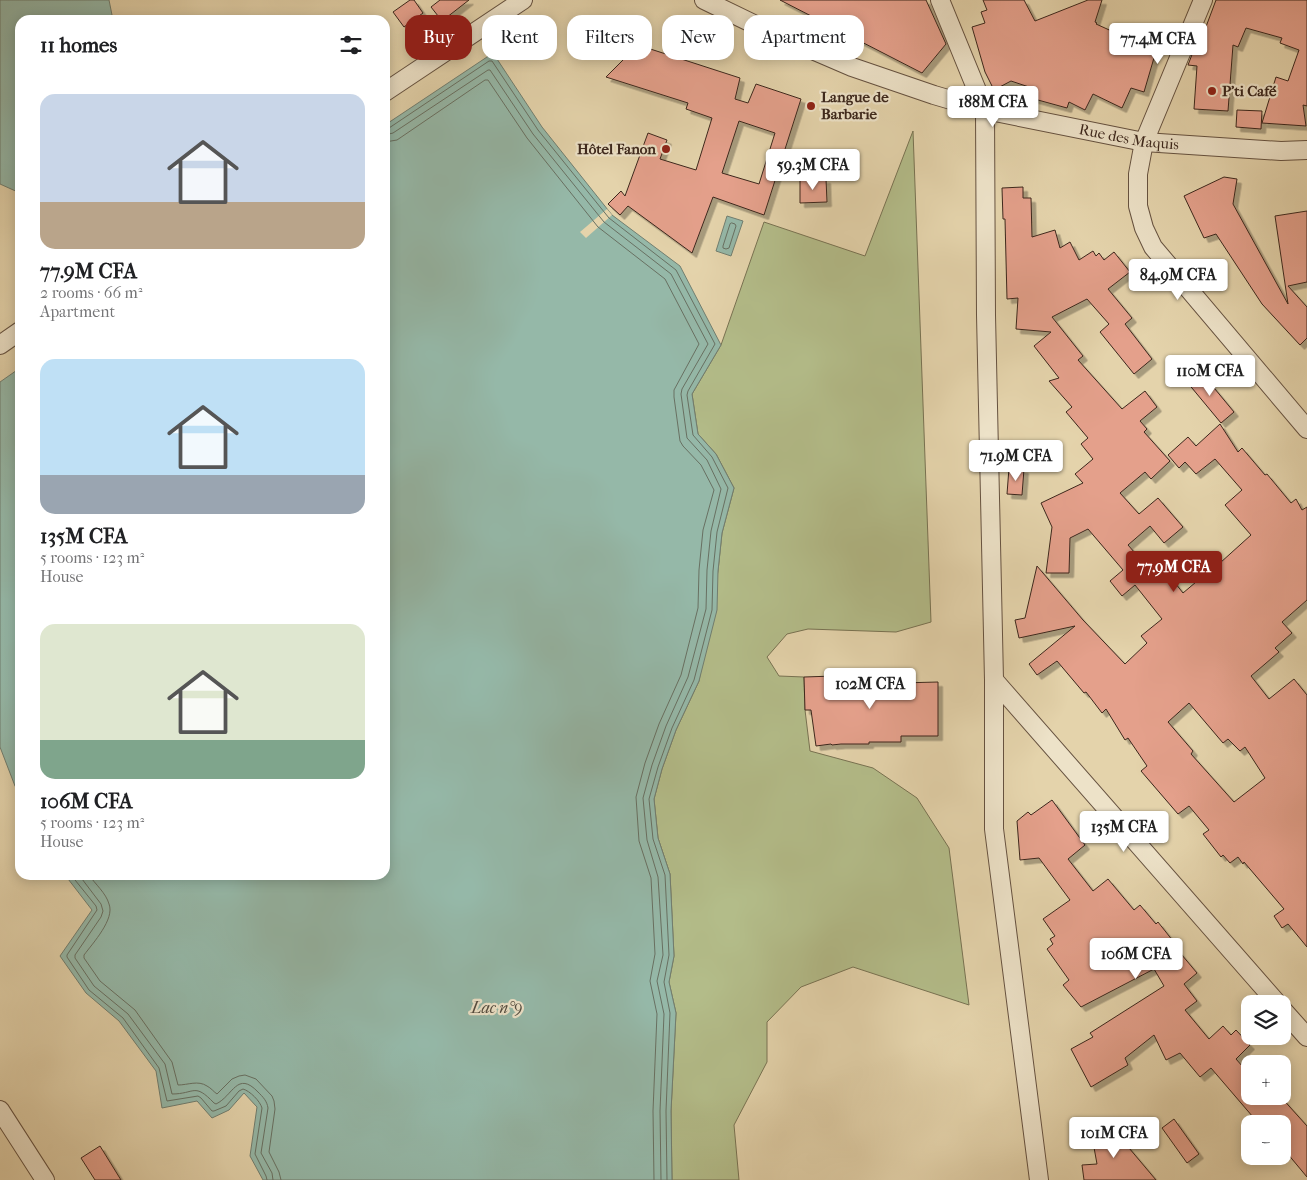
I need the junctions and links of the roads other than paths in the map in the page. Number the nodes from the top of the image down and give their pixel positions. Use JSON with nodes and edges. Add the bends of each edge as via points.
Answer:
{"nodes":[{"id":1,"x":523,"y":0,"type":"edge"},
{"id":2,"x":704,"y":0,"type":"edge"},
{"id":3,"x":940,"y":0,"type":"edge"},
{"id":4,"x":1202,"y":0,"type":"edge"},
{"id":5,"x":390,"y":89,"type":"edge"},
{"id":6,"x":985,"y":110,"type":"junction"},
{"id":7,"x":1144,"y":142,"type":"junction"},
{"id":8,"x":1307,"y":150,"type":"edge"},
{"id":9,"x":15,"y":335,"type":"edge"},
{"id":10,"x":0,"y":345,"type":"edge"},
{"id":11,"x":1307,"y":429,"type":"edge"},
{"id":12,"x":994,"y":680,"type":"junction"},
{"id":13,"x":1270,"y":995,"type":"edge"},
{"id":14,"x":1291,"y":1018,"type":"edge"},
{"id":15,"x":1307,"y":1037,"type":"edge"},
{"id":16,"x":0,"y":1110,"type":"edge"},
{"id":17,"x":44,"y":1180,"type":"edge"},
{"id":18,"x":1039,"y":1180,"type":"edge"}],
"edges":[{"from":1,"to":5,"type":"street"},
{"from":2,"to":6,"type":"street","name":"Rue des Maquis","via":[[852,67]]},
{"from":3,"to":6,"type":"street"},
{"from":4,"to":7,"type":"street"},
{"from":6,"to":7,"type":"street","name":"Rue des Maquis"},
{"from":6,"to":12,"type":"street"},
{"from":7,"to":8,"type":"street","name":"Rue des Maquis"},
{"from":7,"to":11,"type":"street","via":[[1138,174],[1138,206],[1153,247]]},
{"from":9,"to":10,"type":"street"},
{"from":12,"to":13,"type":"street"},
{"from":12,"to":18,"type":"street","via":[[994,829]]},
{"from":14,"to":15,"type":"street"},
{"from":16,"to":17,"type":"street"}]}
